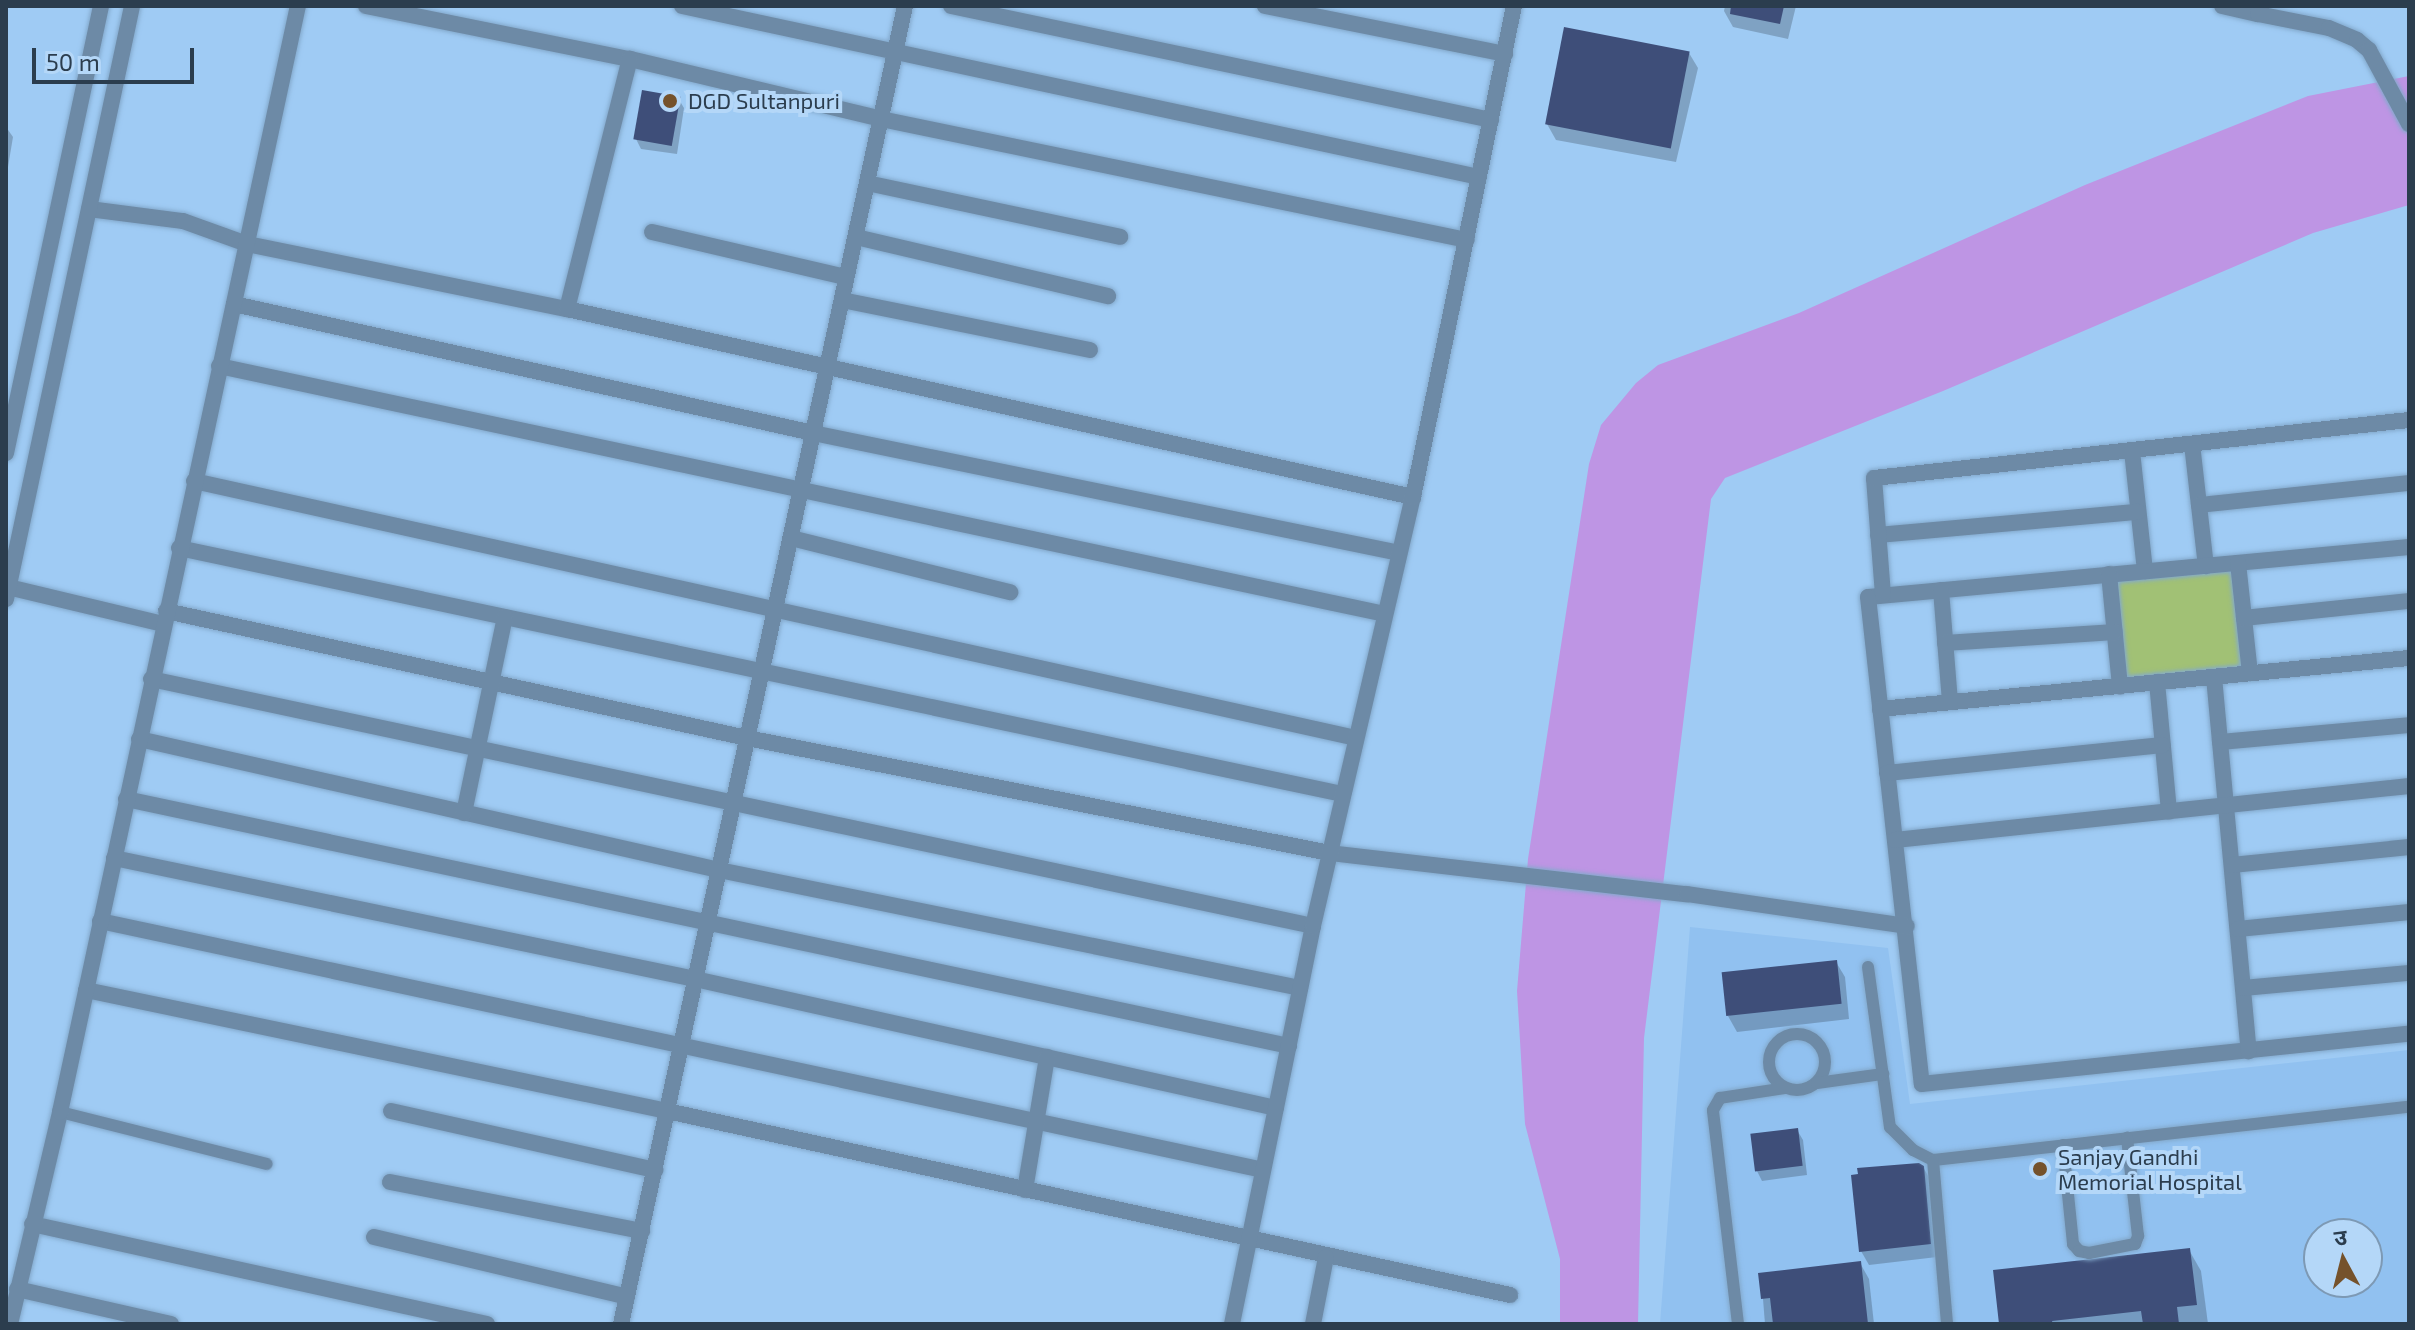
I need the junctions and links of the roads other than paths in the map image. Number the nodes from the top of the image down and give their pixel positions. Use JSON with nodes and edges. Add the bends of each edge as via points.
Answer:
{"nodes":[{"id":1,"x":101,"y":6,"type":"edge"},
{"id":2,"x":132,"y":6,"type":"edge"},
{"id":3,"x":298,"y":6,"type":"edge"},
{"id":4,"x":366,"y":6,"type":"edge"},
{"id":5,"x":682,"y":6,"type":"edge"},
{"id":6,"x":905,"y":6,"type":"edge"},
{"id":7,"x":951,"y":6,"type":"edge"},
{"id":8,"x":1265,"y":6,"type":"edge"},
{"id":9,"x":1514,"y":6,"type":"edge"},
{"id":10,"x":2222,"y":6,"type":"edge"},
{"id":11,"x":2259,"y":10,"type":"edge"},
{"id":12,"x":895,"y":54,"type":"junction"},
{"id":13,"x":1505,"y":54,"type":"junction"},
{"id":14,"x":630,"y":59,"type":"junction"},
{"id":15,"x":881,"y":119,"type":"junction"},
{"id":16,"x":1491,"y":120,"type":"junction"},
{"id":17,"x":2409,"y":124,"type":"edge"},
{"id":18,"x":1479,"y":177,"type":"junction"},
{"id":19,"x":867,"y":183,"type":"junction"},
{"id":20,"x":89,"y":209,"type":"junction"},
{"id":21,"x":652,"y":232,"type":"dead end"},
{"id":22,"x":856,"y":237,"type":"junction"},
{"id":23,"x":1120,"y":237,"type":"dead end"},
{"id":24,"x":1467,"y":240,"type":"junction"},
{"id":25,"x":247,"y":244,"type":"junction"},
{"id":26,"x":846,"y":277,"type":"junction"},
{"id":27,"x":1108,"y":296,"type":"dead end"},
{"id":28,"x":842,"y":300,"type":"junction"},
{"id":29,"x":234,"y":304,"type":"junction"},
{"id":30,"x":567,"y":309,"type":"junction"},
{"id":31,"x":1090,"y":350,"type":"dead end"},
{"id":32,"x":219,"y":366,"type":"junction"},
{"id":33,"x":827,"y":367,"type":"junction"},
{"id":34,"x":2409,"y":420,"type":"edge"},
{"id":35,"x":813,"y":433,"type":"junction"},
{"id":36,"x":2192,"y":444,"type":"junction"},
{"id":37,"x":2132,"y":451,"type":"junction"},
{"id":38,"x":6,"y":453,"type":"edge"},
{"id":39,"x":194,"y":481,"type":"junction"},
{"id":40,"x":2409,"y":483,"type":"edge"},
{"id":41,"x":800,"y":492,"type":"junction"},
{"id":42,"x":1413,"y":497,"type":"junction"},
{"id":43,"x":2199,"y":505,"type":"junction"},
{"id":44,"x":2138,"y":512,"type":"junction"},
{"id":45,"x":1878,"y":535,"type":"junction"},
{"id":46,"x":791,"y":538,"type":"junction"},
{"id":47,"x":2409,"y":547,"type":"edge"},
{"id":48,"x":179,"y":548,"type":"junction"},
{"id":49,"x":1399,"y":553,"type":"junction"},
{"id":50,"x":2238,"y":563,"type":"junction"},
{"id":51,"x":2206,"y":566,"type":"junction"},
{"id":52,"x":2145,"y":571,"type":"junction"},
{"id":53,"x":2109,"y":574,"type":"junction"},
{"id":54,"x":1941,"y":590,"type":"junction"},
{"id":55,"x":1010,"y":592,"type":"dead end"},
{"id":56,"x":7,"y":593,"type":"edge"},
{"id":57,"x":1883,"y":595,"type":"junction"},
{"id":58,"x":2409,"y":601,"type":"edge"},
{"id":59,"x":774,"y":612,"type":"junction"},
{"id":60,"x":1385,"y":614,"type":"junction"},
{"id":61,"x":164,"y":617,"type":"junction"},
{"id":62,"x":505,"y":617,"type":"junction"},
{"id":63,"x":2244,"y":618,"type":"junction"},
{"id":64,"x":2115,"y":632,"type":"junction"},
{"id":65,"x":1945,"y":643,"type":"junction"},
{"id":66,"x":2409,"y":658,"type":"edge"},
{"id":67,"x":762,"y":672,"type":"junction"},
{"id":68,"x":2250,"y":673,"type":"junction"},
{"id":69,"x":2214,"y":677,"type":"junction"},
{"id":70,"x":151,"y":679,"type":"junction"},
{"id":71,"x":2157,"y":682,"type":"junction"},
{"id":72,"x":492,"y":683,"type":"junction"},
{"id":73,"x":2120,"y":686,"type":"junction"},
{"id":74,"x":1950,"y":702,"type":"junction"},
{"id":75,"x":1880,"y":709,"type":"junction"},
{"id":76,"x":2409,"y":725,"type":"edge"},
{"id":77,"x":747,"y":738,"type":"junction"},
{"id":78,"x":1356,"y":738,"type":"junction"},
{"id":79,"x":139,"y":739,"type":"junction"},
{"id":80,"x":2220,"y":742,"type":"junction"},
{"id":81,"x":2163,"y":745,"type":"junction"},
{"id":82,"x":477,"y":749,"type":"junction"},
{"id":83,"x":1887,"y":773,"type":"junction"},
{"id":84,"x":2409,"y":786,"type":"edge"},
{"id":85,"x":1342,"y":794,"type":"junction"},
{"id":86,"x":126,"y":799,"type":"junction"},
{"id":87,"x":733,"y":804,"type":"junction"},
{"id":88,"x":2226,"y":805,"type":"junction"},
{"id":89,"x":2169,"y":811,"type":"junction"},
{"id":90,"x":464,"y":813,"type":"junction"},
{"id":91,"x":1895,"y":840,"type":"junction"},
{"id":92,"x":2409,"y":847,"type":"edge"},
{"id":93,"x":1330,"y":853,"type":"junction"},
{"id":94,"x":114,"y":858,"type":"junction"},
{"id":95,"x":2232,"y":865,"type":"junction"},
{"id":96,"x":719,"y":870,"type":"junction"},
{"id":97,"x":2409,"y":912,"type":"edge"},
{"id":98,"x":100,"y":921,"type":"junction"},
{"id":99,"x":707,"y":923,"type":"junction"},
{"id":100,"x":1313,"y":926,"type":"junction"},
{"id":101,"x":1907,"y":926,"type":"junction"},
{"id":102,"x":2238,"y":929,"type":"junction"},
{"id":103,"x":1868,"y":967,"type":"dead end"},
{"id":104,"x":2409,"y":973,"type":"edge"},
{"id":105,"x":695,"y":979,"type":"junction"},
{"id":106,"x":1300,"y":988,"type":"junction"},
{"id":107,"x":2243,"y":988,"type":"junction"},
{"id":108,"x":86,"y":990,"type":"junction"},
{"id":109,"x":2409,"y":1034,"type":"edge"},
{"id":110,"x":682,"y":1043,"type":"junction"},
{"id":111,"x":1289,"y":1046,"type":"junction"},
{"id":112,"x":2249,"y":1051,"type":"junction"},
{"id":113,"x":1047,"y":1057,"type":"junction"},
{"id":114,"x":1883,"y":1074,"type":"junction"},
{"id":115,"x":1817,"y":1083,"type":"junction"},
{"id":116,"x":1785,"y":1088,"type":"junction"},
{"id":117,"x":2409,"y":1107,"type":"edge"},
{"id":118,"x":1276,"y":1108,"type":"junction"},
{"id":119,"x":391,"y":1111,"type":"dead end"},
{"id":120,"x":667,"y":1111,"type":"junction"},
{"id":121,"x":60,"y":1112,"type":"junction"},
{"id":122,"x":1036,"y":1120,"type":"junction"},
{"id":123,"x":2127,"y":1138,"type":"junction"},
{"id":124,"x":2063,"y":1145,"type":"junction"},
{"id":125,"x":1933,"y":1160,"type":"junction"},
{"id":126,"x":267,"y":1164,"type":"dead end"},
{"id":127,"x":655,"y":1170,"type":"junction"},
{"id":128,"x":1263,"y":1170,"type":"junction"},
{"id":129,"x":390,"y":1182,"type":"dead end"},
{"id":130,"x":1025,"y":1190,"type":"junction"},
{"id":131,"x":32,"y":1224,"type":"junction"},
{"id":132,"x":642,"y":1231,"type":"junction"},
{"id":133,"x":374,"y":1237,"type":"dead end"},
{"id":134,"x":1249,"y":1241,"type":"junction"},
{"id":135,"x":1326,"y":1257,"type":"junction"},
{"id":136,"x":17,"y":1289,"type":"junction"},
{"id":137,"x":1510,"y":1295,"type":"dead end"},
{"id":138,"x":627,"y":1297,"type":"junction"},
{"id":139,"x":10,"y":1324,"type":"edge"},
{"id":140,"x":171,"y":1324,"type":"edge"},
{"id":141,"x":487,"y":1324,"type":"edge"},
{"id":142,"x":621,"y":1324,"type":"edge"},
{"id":143,"x":1232,"y":1324,"type":"edge"},
{"id":144,"x":1313,"y":1324,"type":"edge"},
{"id":145,"x":1738,"y":1324,"type":"edge"},
{"id":146,"x":1947,"y":1324,"type":"edge"}],
"edges":[{"from":1,"to":38,"type":"street"},
{"from":2,"to":20,"type":"street"},
{"from":3,"to":25,"type":"street"},
{"from":4,"to":14,"type":"street"},
{"from":5,"to":12,"type":"street"},
{"from":6,"to":12,"type":"street"},
{"from":7,"to":16,"type":"street"},
{"from":8,"to":13,"type":"street"},
{"from":9,"to":13,"type":"street"},
{"from":10,"to":11,"type":"street"},
{"from":11,"to":17,"type":"street","via":[[2329,28],[2369,50]]},
{"from":12,"to":15,"type":"street"},
{"from":12,"to":18,"type":"street"},
{"from":13,"to":16,"type":"street"},
{"from":14,"to":15,"type":"street"},
{"from":14,"to":30,"type":"street"},
{"from":15,"to":19,"type":"street"},
{"from":15,"to":24,"type":"street"},
{"from":16,"to":18,"type":"street"},
{"from":18,"to":24,"type":"street"},
{"from":19,"to":22,"type":"street"},
{"from":19,"to":23,"type":"street"},
{"from":20,"to":25,"type":"street","via":[[183,221]]},
{"from":20,"to":56,"type":"street"},
{"from":21,"to":26,"type":"street"},
{"from":22,"to":26,"type":"street"},
{"from":22,"to":27,"type":"street"},
{"from":24,"to":42,"type":"street"},
{"from":25,"to":29,"type":"street"},
{"from":25,"to":30,"type":"street"},
{"from":26,"to":28,"type":"street"},
{"from":28,"to":31,"type":"street"},
{"from":28,"to":33,"type":"street"},
{"from":29,"to":32,"type":"street"},
{"from":29,"to":35,"type":"street"},
{"from":30,"to":33,"type":"street"},
{"from":32,"to":39,"type":"street"},
{"from":32,"to":41,"type":"street"},
{"from":33,"to":35,"type":"street"},
{"from":33,"to":42,"type":"street"},
{"from":34,"to":36,"type":"street"},
{"from":35,"to":41,"type":"street"},
{"from":35,"to":49,"type":"street"},
{"from":36,"to":37,"type":"street"},
{"from":36,"to":43,"type":"street"},
{"from":37,"to":44,"type":"street"},
{"from":37,"to":45,"type":"street","via":[[1874,478]]},
{"from":39,"to":48,"type":"street"},
{"from":39,"to":59,"type":"street"},
{"from":40,"to":43,"type":"street"},
{"from":41,"to":46,"type":"street"},
{"from":41,"to":60,"type":"street"},
{"from":42,"to":49,"type":"street"},
{"from":43,"to":51,"type":"street"},
{"from":44,"to":45,"type":"street"},
{"from":44,"to":52,"type":"street"},
{"from":45,"to":57,"type":"street"},
{"from":46,"to":55,"type":"street"},
{"from":46,"to":59,"type":"street"},
{"from":47,"to":50,"type":"street"},
{"from":48,"to":61,"type":"street"},
{"from":48,"to":62,"type":"street"},
{"from":49,"to":60,"type":"street"},
{"from":50,"to":51,"type":"street"},
{"from":50,"to":63,"type":"street"},
{"from":51,"to":52,"type":"street"},
{"from":52,"to":53,"type":"street"},
{"from":53,"to":54,"type":"street"},
{"from":53,"to":64,"type":"street"},
{"from":54,"to":57,"type":"street"},
{"from":54,"to":65,"type":"street"},
{"from":56,"to":61,"type":"street"},
{"from":57,"to":75,"type":"street","via":[[1868,597]]},
{"from":58,"to":63,"type":"street"},
{"from":59,"to":67,"type":"street"},
{"from":59,"to":78,"type":"street"},
{"from":60,"to":78,"type":"street"},
{"from":61,"to":70,"type":"street"},
{"from":61,"to":72,"type":"street"},
{"from":62,"to":67,"type":"street"},
{"from":62,"to":72,"type":"street"},
{"from":63,"to":68,"type":"street"},
{"from":64,"to":65,"type":"street"},
{"from":64,"to":73,"type":"street"},
{"from":65,"to":74,"type":"street"},
{"from":66,"to":68,"type":"street"},
{"from":67,"to":77,"type":"street"},
{"from":67,"to":85,"type":"street"},
{"from":68,"to":69,"type":"street"},
{"from":69,"to":71,"type":"street"},
{"from":69,"to":80,"type":"street"},
{"from":70,"to":79,"type":"street"},
{"from":70,"to":82,"type":"street"},
{"from":71,"to":73,"type":"street"},
{"from":71,"to":81,"type":"street"},
{"from":72,"to":77,"type":"street"},
{"from":72,"to":82,"type":"street"},
{"from":73,"to":74,"type":"street"},
{"from":74,"to":75,"type":"street"},
{"from":75,"to":83,"type":"street"},
{"from":76,"to":80,"type":"street"},
{"from":77,"to":87,"type":"street"},
{"from":77,"to":93,"type":"street"},
{"from":78,"to":85,"type":"street"},
{"from":79,"to":86,"type":"street"},
{"from":79,"to":90,"type":"street"},
{"from":80,"to":88,"type":"street"},
{"from":81,"to":83,"type":"street"},
{"from":81,"to":89,"type":"street"},
{"from":82,"to":87,"type":"street"},
{"from":82,"to":90,"type":"street"},
{"from":83,"to":91,"type":"street"},
{"from":84,"to":88,"type":"street"},
{"from":85,"to":93,"type":"street"},
{"from":86,"to":94,"type":"street"},
{"from":86,"to":99,"type":"street"},
{"from":87,"to":96,"type":"street"},
{"from":87,"to":100,"type":"street"},
{"from":88,"to":89,"type":"street"},
{"from":88,"to":95,"type":"street"},
{"from":89,"to":91,"type":"street"},
{"from":90,"to":96,"type":"street"},
{"from":91,"to":101,"type":"street"},
{"from":92,"to":95,"type":"street"},
{"from":93,"to":100,"type":"street"},
{"from":93,"to":101,"type":"street","via":[[1687,894]]},
{"from":94,"to":98,"type":"street"},
{"from":94,"to":105,"type":"street"},
{"from":95,"to":102,"type":"street"},
{"from":96,"to":99,"type":"street"},
{"from":96,"to":106,"type":"street"},
{"from":97,"to":102,"type":"street"},
{"from":98,"to":108,"type":"street"},
{"from":98,"to":110,"type":"street"},
{"from":99,"to":105,"type":"street"},
{"from":99,"to":111,"type":"street"},
{"from":100,"to":106,"type":"street"},
{"from":101,"to":112,"type":"street","via":[[1922,1084]]},
{"from":102,"to":107,"type":"street"},
{"from":103,"to":114,"type":"lane"},
{"from":104,"to":107,"type":"street"},
{"from":105,"to":110,"type":"street"},
{"from":105,"to":113,"type":"street"},
{"from":106,"to":111,"type":"street"},
{"from":107,"to":112,"type":"street"},
{"from":108,"to":120,"type":"street"},
{"from":108,"to":121,"type":"street"},
{"from":109,"to":112,"type":"street"},
{"from":110,"to":120,"type":"street"},
{"from":110,"to":122,"type":"street"},
{"from":111,"to":118,"type":"street"},
{"from":113,"to":118,"type":"street"},
{"from":113,"to":122,"type":"street"},
{"from":114,"to":115,"type":"lane"},
{"from":114,"to":125,"type":"lane","via":[[1890,1127],[1913,1150]]},
{"from":115,"to":116,"type":"lane","via":[[1802,1091]]},
{"from":115,"to":116,"type":"lane","via":[[1826,1067],[1824,1050],[1812,1037],[1796,1034],[1782,1038],[1770,1057],[1773,1078]]},
{"from":116,"to":145,"type":"lane","via":[[1720,1098],[1713,1110]]},
{"from":117,"to":123,"type":"lane"},
{"from":118,"to":128,"type":"street"},
{"from":119,"to":127,"type":"street"},
{"from":120,"to":127,"type":"street"},
{"from":120,"to":130,"type":"street"},
{"from":121,"to":126,"type":"lane"},
{"from":121,"to":131,"type":"street"},
{"from":122,"to":128,"type":"street"},
{"from":122,"to":130,"type":"street"},
{"from":123,"to":124,"type":"lane"},
{"from":123,"to":124,"type":"lane","via":[[2135,1244],[2089,1253],[2073,1244]]},
{"from":124,"to":125,"type":"lane"},
{"from":125,"to":146,"type":"lane"},
{"from":127,"to":132,"type":"street"},
{"from":128,"to":134,"type":"street"},
{"from":129,"to":132,"type":"street"},
{"from":130,"to":134,"type":"street"},
{"from":131,"to":136,"type":"street"},
{"from":131,"to":141,"type":"street"},
{"from":132,"to":138,"type":"street"},
{"from":133,"to":138,"type":"street"},
{"from":134,"to":135,"type":"street"},
{"from":134,"to":143,"type":"street"},
{"from":135,"to":137,"type":"street"},
{"from":135,"to":144,"type":"street"},
{"from":136,"to":139,"type":"street"},
{"from":136,"to":140,"type":"street"},
{"from":138,"to":142,"type":"street"}]}
